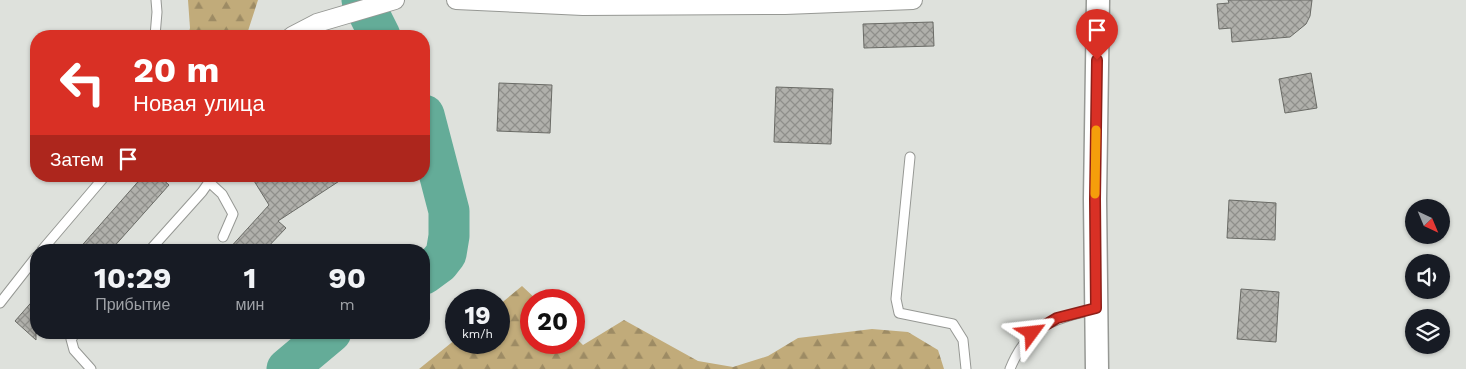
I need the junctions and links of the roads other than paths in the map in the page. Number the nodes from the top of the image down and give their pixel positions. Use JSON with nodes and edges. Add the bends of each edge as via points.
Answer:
{"nodes":[{"id":1,"x":156,"y":0,"type":"edge"},
{"id":2,"x":395,"y":0,"type":"edge"},
{"id":3,"x":456,"y":0,"type":"edge"},
{"id":4,"x":913,"y":0,"type":"edge"},
{"id":5,"x":1098,"y":0,"type":"edge"},
{"id":6,"x":156,"y":30,"type":"edge"},
{"id":7,"x":304,"y":30,"type":"edge"},
{"id":8,"x":910,"y":157,"type":"dead end"},
{"id":9,"x":100,"y":182,"type":"edge"},
{"id":10,"x":207,"y":182,"type":"edge"},
{"id":11,"x":212,"y":182,"type":"edge"},
{"id":12,"x":223,"y":238,"type":"dead end"},
{"id":13,"x":47,"y":244,"type":"edge"},
{"id":14,"x":155,"y":244,"type":"edge"},
{"id":15,"x":30,"y":265,"type":"edge"},
{"id":16,"x":0,"y":303,"type":"edge"},
{"id":17,"x":1096,"y":308,"type":"junction"},
{"id":18,"x":71,"y":339,"type":"edge"},
{"id":19,"x":91,"y":369,"type":"edge"},
{"id":20,"x":966,"y":369,"type":"edge"},
{"id":21,"x":1010,"y":369,"type":"edge"},
{"id":22,"x":1097,"y":369,"type":"edge"}],
"edges":[{"from":1,"to":6,"type":"lane"},
{"from":2,"to":7,"type":"street"},
{"from":3,"to":4,"type":"street","via":[[592,6],[785,5]]},
{"from":5,"to":17,"type":"street"},
{"from":8,"to":20,"type":"lane","via":[[896,299],[899,313],[953,324],[963,340]]},
{"from":9,"to":13,"type":"lane"},
{"from":10,"to":14,"type":"lane"},
{"from":11,"to":12,"type":"lane","via":[[233,214]]},
{"from":15,"to":16,"type":"lane"},
{"from":17,"to":21,"type":"lane","via":[[1057,318],[1032,333]]},
{"from":17,"to":22,"type":"street"},
{"from":18,"to":19,"type":"lane","via":[[74,350]]}]}
